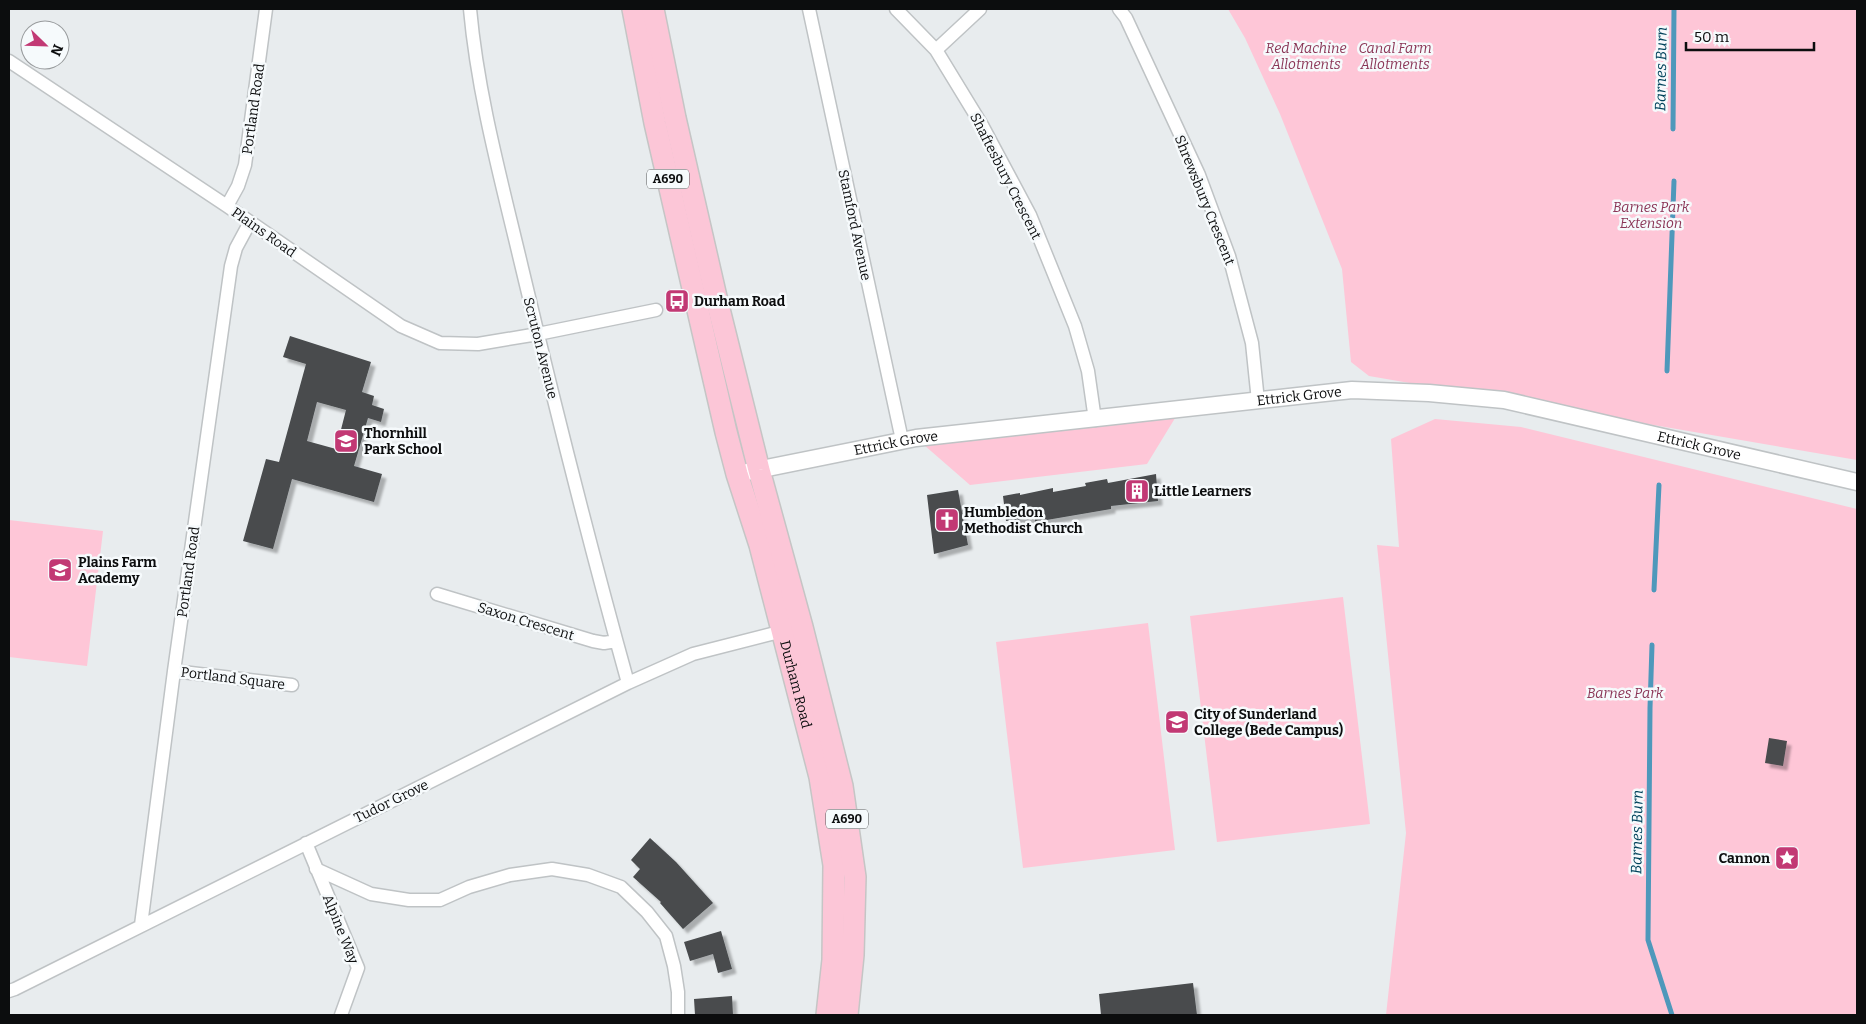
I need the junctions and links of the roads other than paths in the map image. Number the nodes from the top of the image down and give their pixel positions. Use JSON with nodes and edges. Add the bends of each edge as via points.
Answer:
{"nodes":[{"id":1,"x":266,"y":9,"type":"edge"},
{"id":2,"x":470,"y":9,"type":"edge"},
{"id":3,"x":633,"y":9,"type":"edge"},
{"id":4,"x":654,"y":9,"type":"edge"},
{"id":5,"x":809,"y":9,"type":"edge"},
{"id":6,"x":896,"y":9,"type":"edge"},
{"id":7,"x":980,"y":9,"type":"edge"},
{"id":8,"x":1119,"y":9,"type":"edge"},
{"id":9,"x":936,"y":50,"type":"junction"},
{"id":10,"x":9,"y":61,"type":"edge"},
{"id":11,"x":227,"y":206,"type":"junction"},
{"id":12,"x":250,"y":222,"type":"junction"},
{"id":13,"x":656,"y":310,"type":"dead end"},
{"id":14,"x":538,"y":334,"type":"junction"},
{"id":15,"x":1258,"y":401,"type":"junction"},
{"id":16,"x":1095,"y":420,"type":"junction"},
{"id":17,"x":902,"y":440,"type":"junction"},
{"id":18,"x":759,"y":470,"type":"junction"},
{"id":19,"x":737,"y":474,"type":"junction"},
{"id":20,"x":1857,"y":482,"type":"edge"},
{"id":21,"x":437,"y":594,"type":"dead end"},
{"id":22,"x":802,"y":627,"type":"junction"},
{"id":23,"x":782,"y":632,"type":"junction"},
{"id":24,"x":616,"y":641,"type":"junction"},
{"id":25,"x":174,"y":670,"type":"junction"},
{"id":26,"x":628,"y":683,"type":"junction"},
{"id":27,"x":292,"y":685,"type":"dead end"},
{"id":28,"x":306,"y":843,"type":"junction"},
{"id":29,"x":316,"y":869,"type":"junction"},
{"id":30,"x":141,"y":925,"type":"junction"},
{"id":31,"x":9,"y":991,"type":"edge"},
{"id":32,"x":341,"y":1015,"type":"edge"},
{"id":33,"x":678,"y":1015,"type":"edge"},
{"id":34,"x":827,"y":1015,"type":"edge"},
{"id":35,"x":847,"y":1015,"type":"edge"}],
"edges":[{"from":1,"to":11,"type":"street","name":"Portland Road","via":[[245,165]]},
{"from":2,"to":14,"type":"street","name":"Scruton Avenue","via":[[474,52],[488,127]]},
{"from":3,"to":19,"type":"highway","name":"Durham Road","number":"A690","via":[[657,132]]},
{"from":4,"to":18,"type":"highway","name":"Durham Road","number":"A690","via":[[679,137]]},
{"from":5,"to":17,"type":"street","name":"Stamford Avenue"},
{"from":6,"to":9,"type":"street","name":"Shaftesbury Crescent"},
{"from":7,"to":9,"type":"street"},
{"from":8,"to":15,"type":"street","name":"Shrewsbury Crescent","via":[[1198,175],[1229,256],[1252,343]]},
{"from":9,"to":16,"type":"street","name":"Shaftesbury Crescent","via":[[983,127],[1030,215],[1075,326],[1088,371]]},
{"from":10,"to":11,"type":"street","name":"Plains Road"},
{"from":11,"to":12,"type":"street","name":"Plains Road"},
{"from":12,"to":14,"type":"street","name":"Plains Road","via":[[401,326],[440,343],[478,344]]},
{"from":12,"to":25,"type":"street","name":"Portland Road","via":[[236,248],[231,266]]},
{"from":13,"to":14,"type":"street","name":"Plains Road"},
{"from":14,"to":24,"type":"street","name":"Scruton Avenue"},
{"from":15,"to":16,"type":"street","name":"Ettrick Grove"},
{"from":15,"to":20,"type":"street","name":"Ettrick Grove","via":[[1352,390],[1504,400]]},
{"from":16,"to":17,"type":"street","name":"Ettrick Grove"},
{"from":17,"to":18,"type":"street","name":"Ettrick Grove"},
{"from":18,"to":19,"type":"street","name":"Ettrick Grove"},
{"from":18,"to":22,"type":"highway","name":"Durham Road","number":"A690"},
{"from":19,"to":23,"type":"highway","name":"Durham Road","number":"A690","via":[[760,545]]},
{"from":21,"to":24,"type":"street","name":"Saxon Crescent","via":[[592,641]]},
{"from":22,"to":23,"type":"street","name":"Tudor Grove"},
{"from":22,"to":35,"type":"highway","name":"Durham Road","number":"A690","via":[[842,786],[855,877],[853,955]]},
{"from":23,"to":26,"type":"street","name":"Tudor Grove","via":[[693,654]]},
{"from":23,"to":34,"type":"highway","name":"Durham Road","number":"A690","via":[[820,776],[834,865],[833,960]]},
{"from":24,"to":26,"type":"street","name":"Scruton Avenue"},
{"from":25,"to":27,"type":"street","name":"Portland Square"},
{"from":25,"to":30,"type":"street","name":"Portland Road"},
{"from":26,"to":28,"type":"street","name":"Tudor Grove"},
{"from":28,"to":29,"type":"street","name":"Alpine Way"},
{"from":28,"to":30,"type":"street","name":"Tudor Grove"},
{"from":29,"to":32,"type":"street","name":"Alpine Way","via":[[358,968]]},
{"from":29,"to":33,"type":"street","via":[[370,894],[409,900],[440,900],[469,886],[510,875],[552,869],[588,875],[621,887],[666,936],[678,992]]},
{"from":30,"to":31,"type":"street","name":"Tudor Grove"}]}
